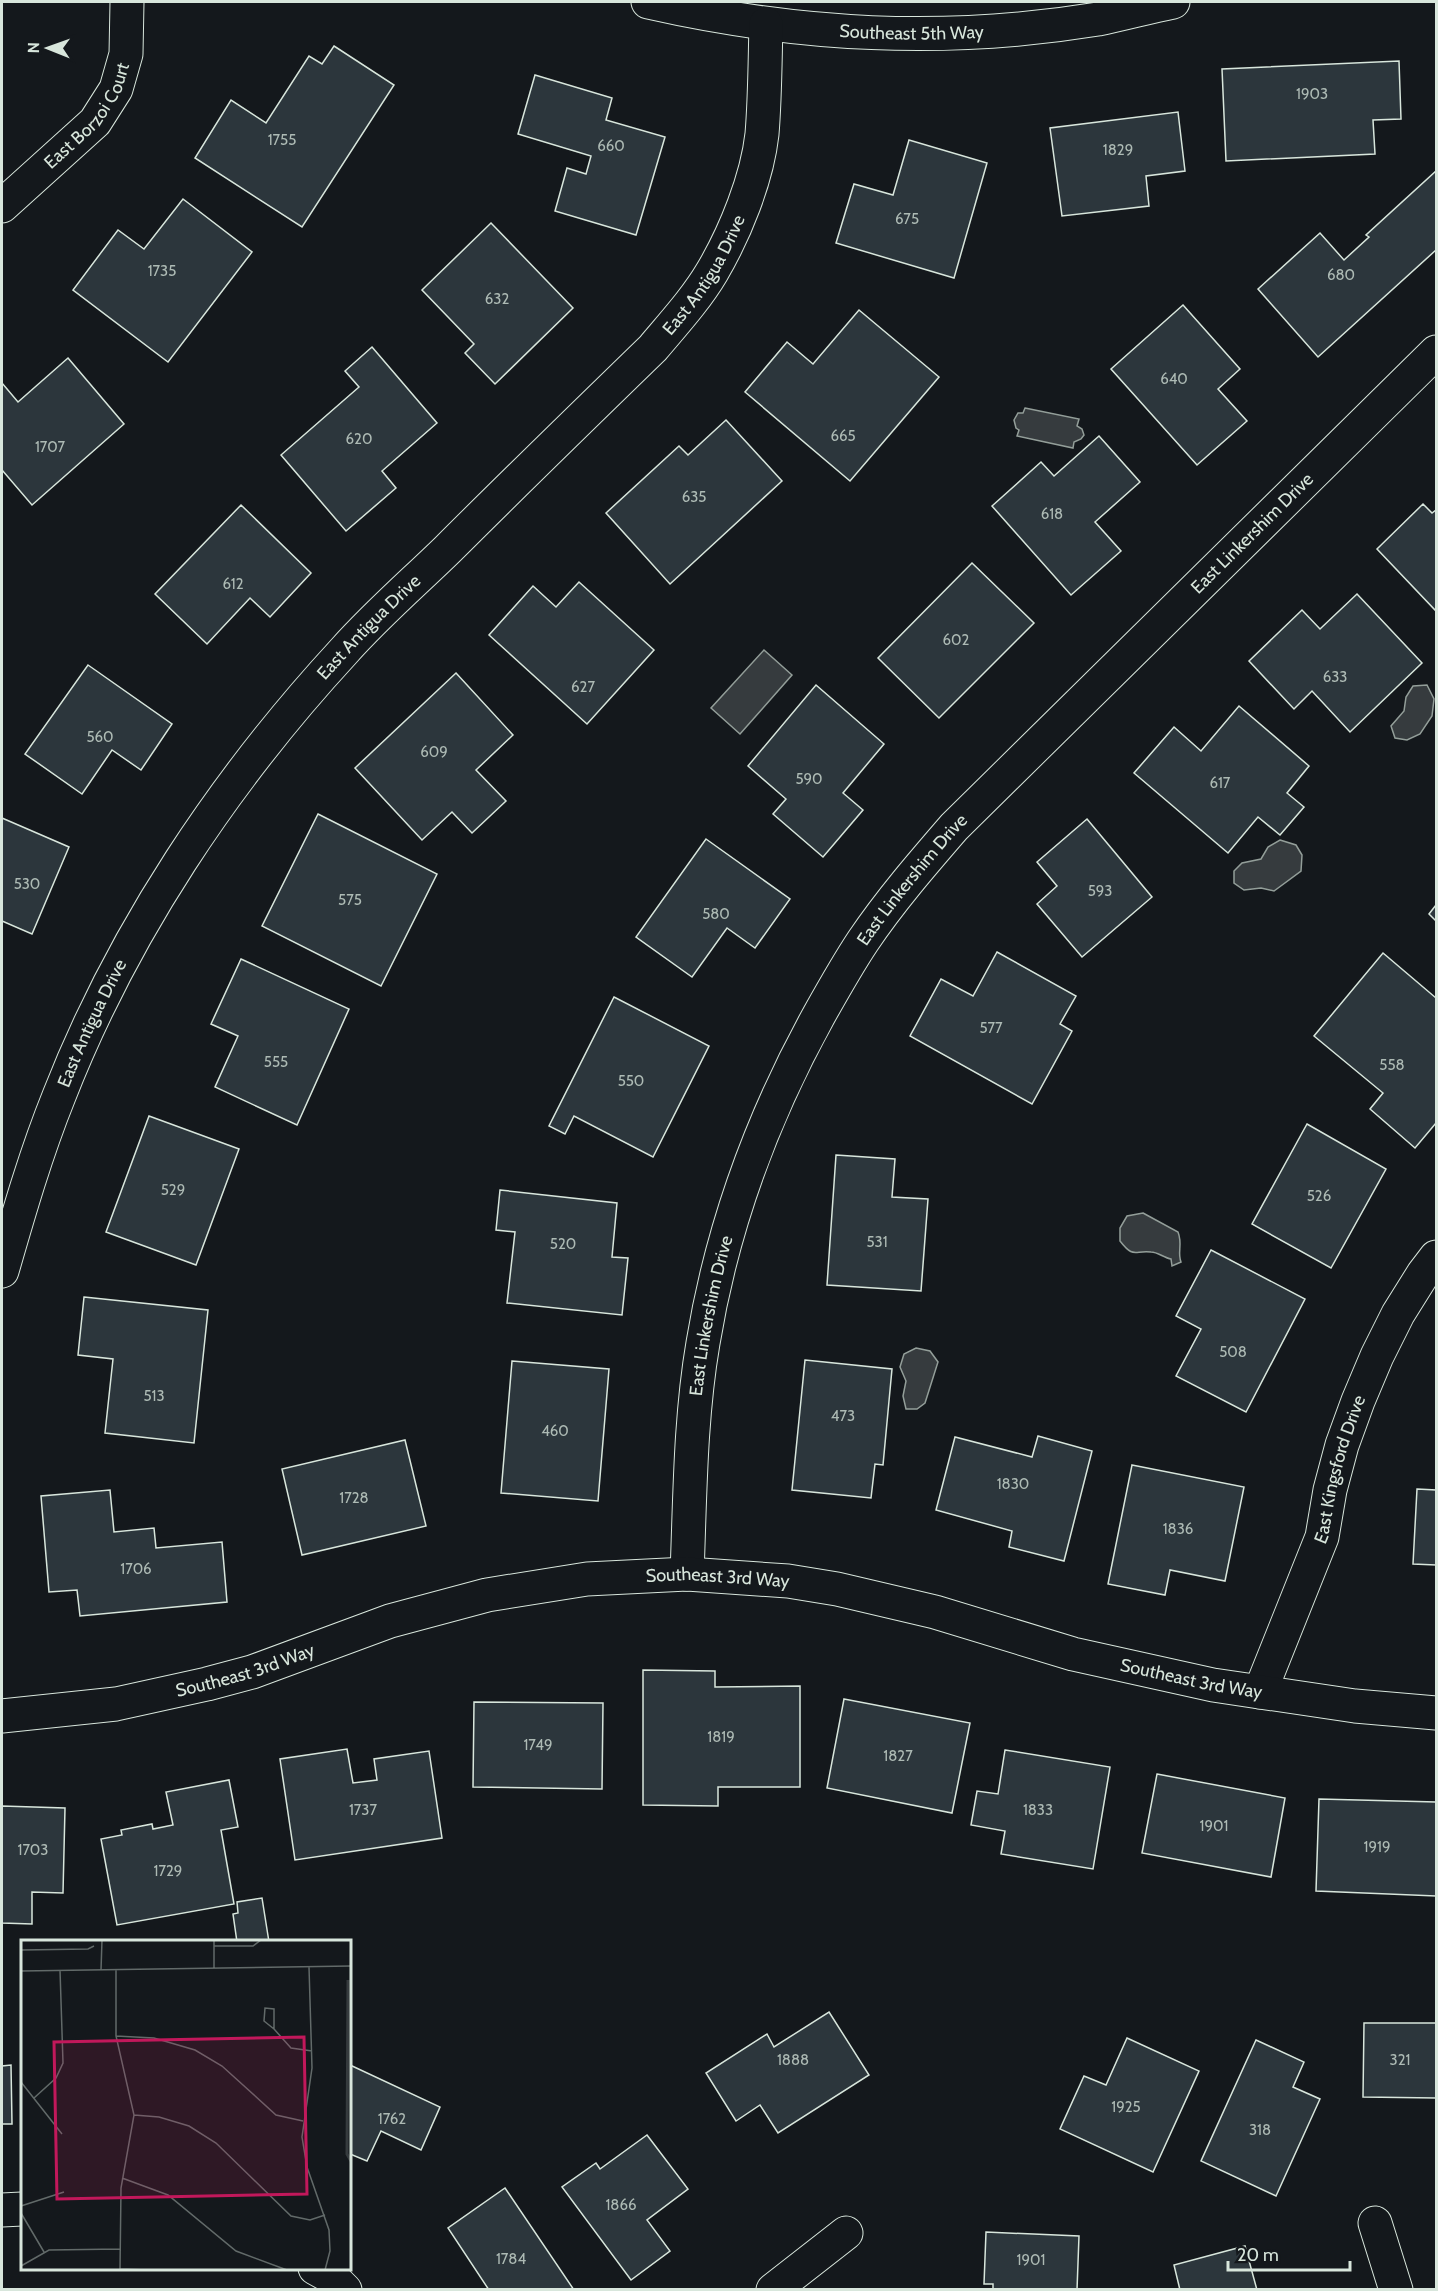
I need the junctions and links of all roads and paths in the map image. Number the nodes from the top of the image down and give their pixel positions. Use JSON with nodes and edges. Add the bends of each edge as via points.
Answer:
{"nodes":[{"id":1,"x":127,"y":2,"type":"edge"},
{"id":2,"x":648,"y":2,"type":"edge"},
{"id":3,"x":1173,"y":2,"type":"edge"},
{"id":4,"x":766,"y":24,"type":"junction"},
{"id":5,"x":2,"y":206,"type":"edge"},
{"id":6,"x":1437,"y":352,"type":"edge"},
{"id":7,"x":1437,"y":1257,"type":"edge"},
{"id":8,"x":2,"y":1271,"type":"edge"},
{"id":9,"x":687,"y":1574,"type":"junction"},
{"id":10,"x":1260,"y":1692,"type":"junction"},
{"id":11,"x":1437,"y":1713,"type":"edge"},
{"id":12,"x":2,"y":1716,"type":"edge"},
{"id":13,"x":21,"y":2209,"type":"edge"},
{"id":14,"x":2,"y":2210,"type":"edge"},
{"id":15,"x":1375,"y":2223,"type":"dead end"},
{"id":16,"x":846,"y":2233,"type":"dead end"},
{"id":17,"x":319,"y":2270,"type":"edge"},
{"id":18,"x":345,"y":2289,"type":"edge"},
{"id":19,"x":773,"y":2289,"type":"edge"},
{"id":20,"x":1396,"y":2289,"type":"edge"}],
"edges":[{"from":1,"to":5,"type":"street","name":"East Borzoi Court","via":[[126,54],[116,89],[95,122]]},
{"from":2,"to":4,"type":"street","name":"Southeast 5th Way"},
{"from":3,"to":4,"type":"street","name":"Southeast 5th Way","via":[[1099,18],[1004,30],[909,35]]},
{"from":4,"to":8,"type":"street","name":"East Antigua Drive","via":[[761,136],[751,184],[712,272],[653,348],[344,650],[250,762],[200,832],[143,922],[98,1007],[59,1095],[26,1187]]},
{"from":6,"to":9,"type":"street","name":"East Linkershim Drive","via":[[954,827],[863,941],[837,983],[786,1077],[752,1157],[723,1249],[703,1344],[692,1440]]},
{"from":7,"to":10,"type":"street","name":"East Kingsford Drive","via":[[1398,1314],[1358,1401],[1336,1468],[1322,1537]]},
{"from":9,"to":10,"type":"street","name":"Southeast 3rd Way","via":[[788,1581],[837,1589],[935,1612],[1073,1654]]},
{"from":9,"to":12,"type":"street","name":"Southeast 3rd Way","via":[[587,1579],[488,1595],[390,1622],[252,1672],[207,1684],[116,1704]]},
{"from":10,"to":11,"type":"street","name":"Southeast 3rd Way"},
{"from":13,"to":14,"type":"street"},
{"from":15,"to":20,"type":"street"},
{"from":16,"to":19,"type":"street"},
{"from":17,"to":18,"type":"street"}]}
